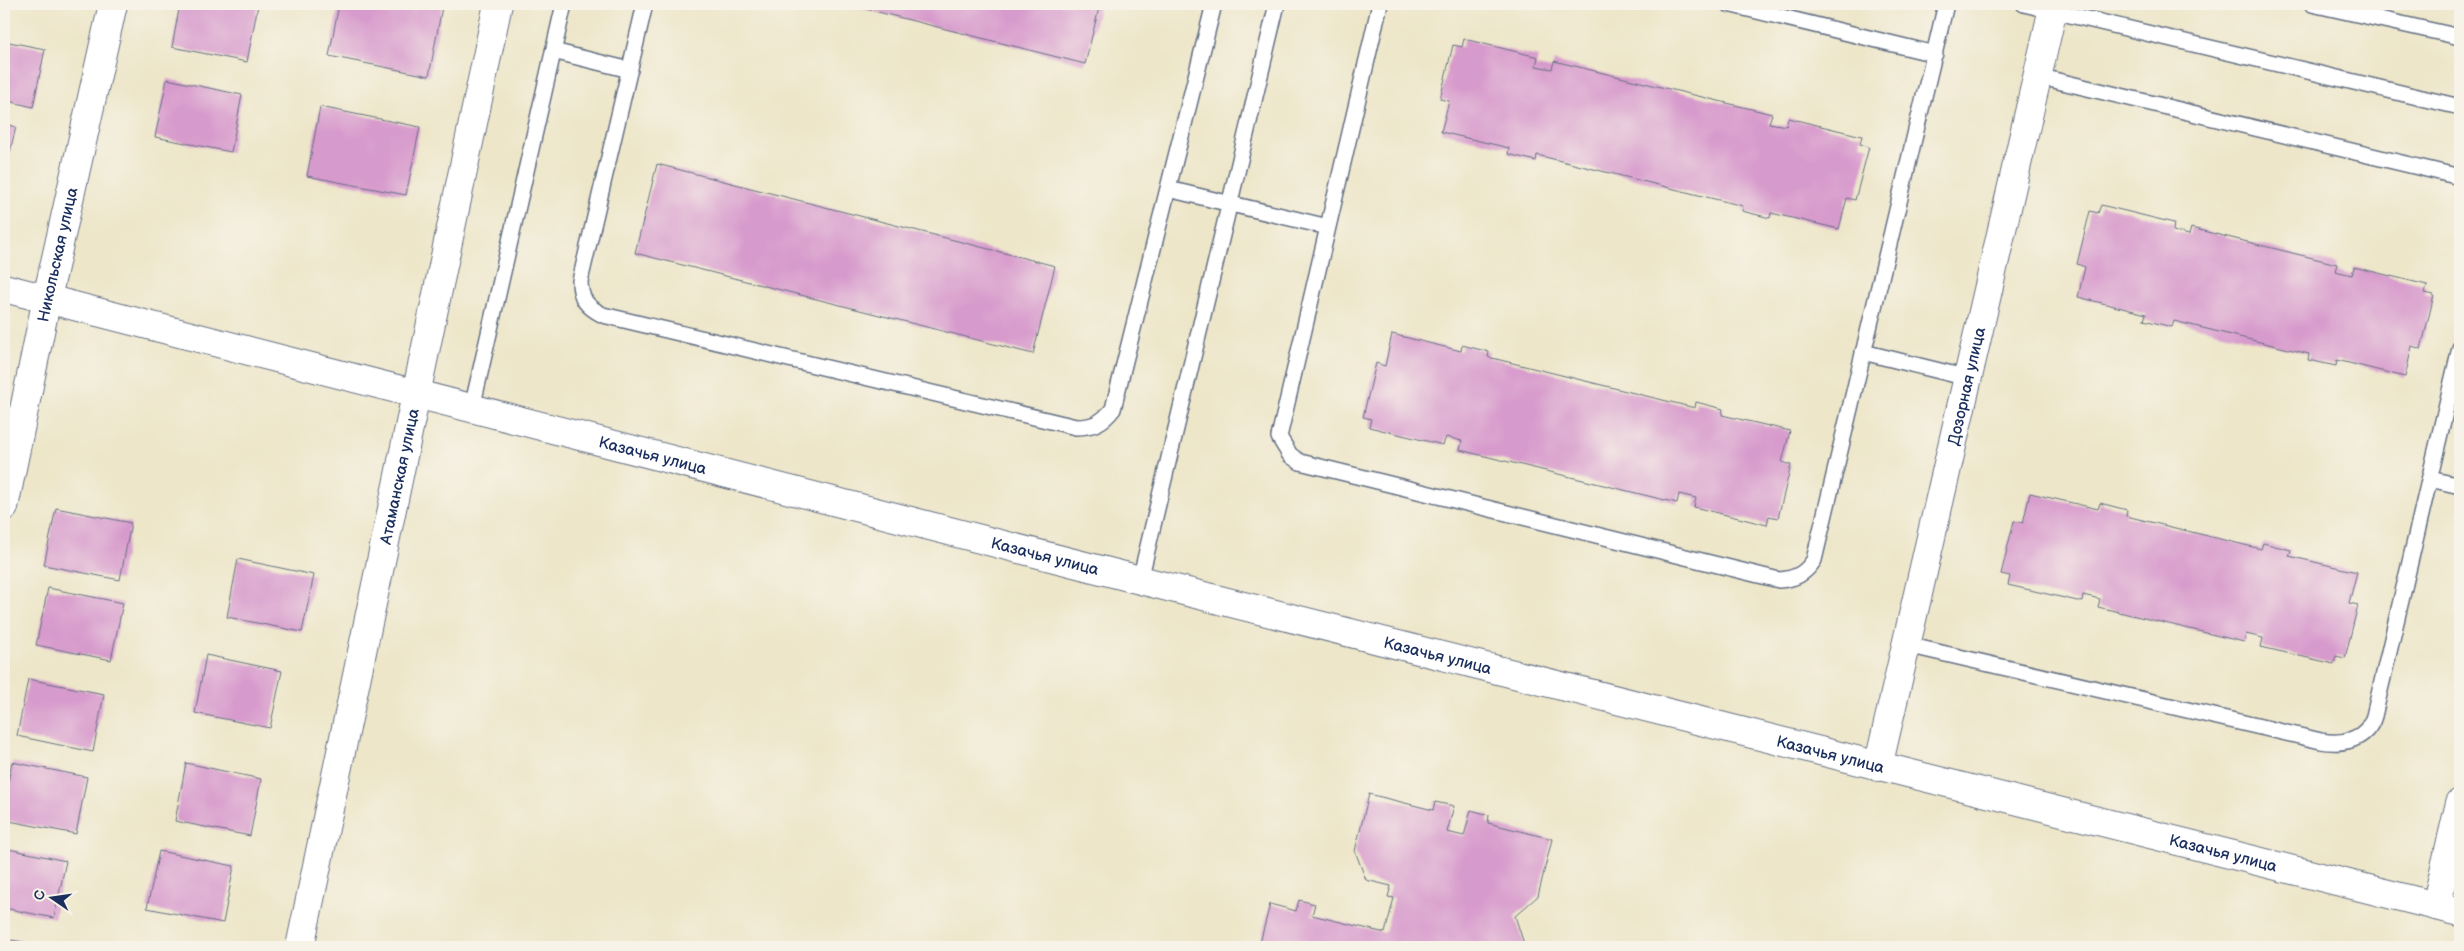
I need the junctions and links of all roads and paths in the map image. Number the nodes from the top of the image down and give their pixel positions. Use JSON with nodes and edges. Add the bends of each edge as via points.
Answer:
{"nodes":[{"id":1,"x":113,"y":4,"type":"edge"},
{"id":2,"x":498,"y":4,"type":"edge"},
{"id":3,"x":564,"y":4,"type":"edge"},
{"id":4,"x":645,"y":4,"type":"edge"},
{"id":5,"x":1214,"y":4,"type":"edge"},
{"id":6,"x":1277,"y":4,"type":"edge"},
{"id":7,"x":1380,"y":4,"type":"edge"},
{"id":8,"x":1728,"y":4,"type":"edge"},
{"id":9,"x":1946,"y":4,"type":"edge"},
{"id":10,"x":2024,"y":4,"type":"edge"},
{"id":11,"x":2312,"y":4,"type":"edge"},
{"id":12,"x":2053,"y":7,"type":"edge"},
{"id":13,"x":2460,"y":38,"type":"edge"},
{"id":14,"x":553,"y":51,"type":"junction"},
{"id":15,"x":1935,"y":54,"type":"junction"},
{"id":16,"x":630,"y":70,"type":"junction"},
{"id":17,"x":2037,"y":76,"type":"junction"},
{"id":18,"x":2460,"y":107,"type":"edge"},
{"id":19,"x":2460,"y":176,"type":"edge"},
{"id":20,"x":1168,"y":189,"type":"junction"},
{"id":21,"x":1229,"y":204,"type":"junction"},
{"id":22,"x":1328,"y":227,"type":"junction"},
{"id":23,"x":4,"y":288,"type":"edge"},
{"id":24,"x":47,"y":298,"type":"junction"},
{"id":25,"x":2460,"y":348,"type":"edge"},
{"id":26,"x":1863,"y":352,"type":"junction"},
{"id":27,"x":1968,"y":378,"type":"junction"},
{"id":28,"x":416,"y":393,"type":"junction"},
{"id":29,"x":472,"y":408,"type":"junction"},
{"id":30,"x":2430,"y":478,"type":"junction"},
{"id":31,"x":2460,"y":486,"type":"edge"},
{"id":32,"x":4,"y":507,"type":"edge"},
{"id":33,"x":1140,"y":580,"type":"junction"},
{"id":34,"x":1907,"y":645,"type":"junction"},
{"id":35,"x":1878,"y":767,"type":"junction"},
{"id":36,"x":2460,"y":803,"type":"edge"},
{"id":37,"x":2448,"y":909,"type":"edge"},
{"id":38,"x":300,"y":947,"type":"edge"}],
"edges":[{"from":1,"to":24,"type":"street","name":"Никольская улица"},
{"from":2,"to":28,"type":"street","name":"Атаманская улица"},
{"from":3,"to":14,"type":"lane"},
{"from":4,"to":16,"type":"lane"},
{"from":5,"to":20,"type":"lane"},
{"from":6,"to":21,"type":"lane"},
{"from":7,"to":22,"type":"lane"},
{"from":8,"to":15,"type":"lane"},
{"from":9,"to":15,"type":"lane"},
{"from":10,"to":12,"type":"lane"},
{"from":11,"to":13,"type":"lane"},
{"from":12,"to":17,"type":"street","name":"Дозорная улица"},
{"from":12,"to":18,"type":"lane"},
{"from":14,"to":16,"type":"lane"},
{"from":14,"to":29,"type":"lane"},
{"from":15,"to":26,"type":"lane"},
{"from":16,"to":20,"type":"lane","via":[[580,281],[582,296],[590,308],[613,317],[1076,427],[1092,427],[1104,421],[1113,409]]},
{"from":17,"to":19,"type":"lane"},
{"from":17,"to":27,"type":"street","name":"Дозорная улица"},
{"from":20,"to":21,"type":"lane"},
{"from":21,"to":22,"type":"lane"},
{"from":21,"to":33,"type":"lane"},
{"from":22,"to":26,"type":"lane","via":[[1279,437],[1290,455],[1300,462],[1779,580],[1801,575],[1814,560]]},
{"from":23,"to":24,"type":"street","name":"Казачья улица"},
{"from":24,"to":28,"type":"street","name":"Казачья улица"},
{"from":24,"to":32,"type":"street","name":"Никольская улица"},
{"from":25,"to":30,"type":"lane"},
{"from":26,"to":27,"type":"lane"},
{"from":27,"to":34,"type":"street","name":"Дозорная улица"},
{"from":28,"to":29,"type":"street","name":"Казачья улица"},
{"from":28,"to":38,"type":"street","name":"Атаманская улица"},
{"from":29,"to":33,"type":"street","name":"Казачья улица"},
{"from":30,"to":31,"type":"lane"},
{"from":30,"to":34,"type":"lane","via":[[2371,727],[2351,740],[2337,744],[2321,741]]},
{"from":33,"to":35,"type":"street","name":"Казачья улица"},
{"from":34,"to":35,"type":"street","name":"Дозорная улица"},
{"from":35,"to":37,"type":"street","name":"Казачья улица"},
{"from":36,"to":37,"type":"street"}]}
